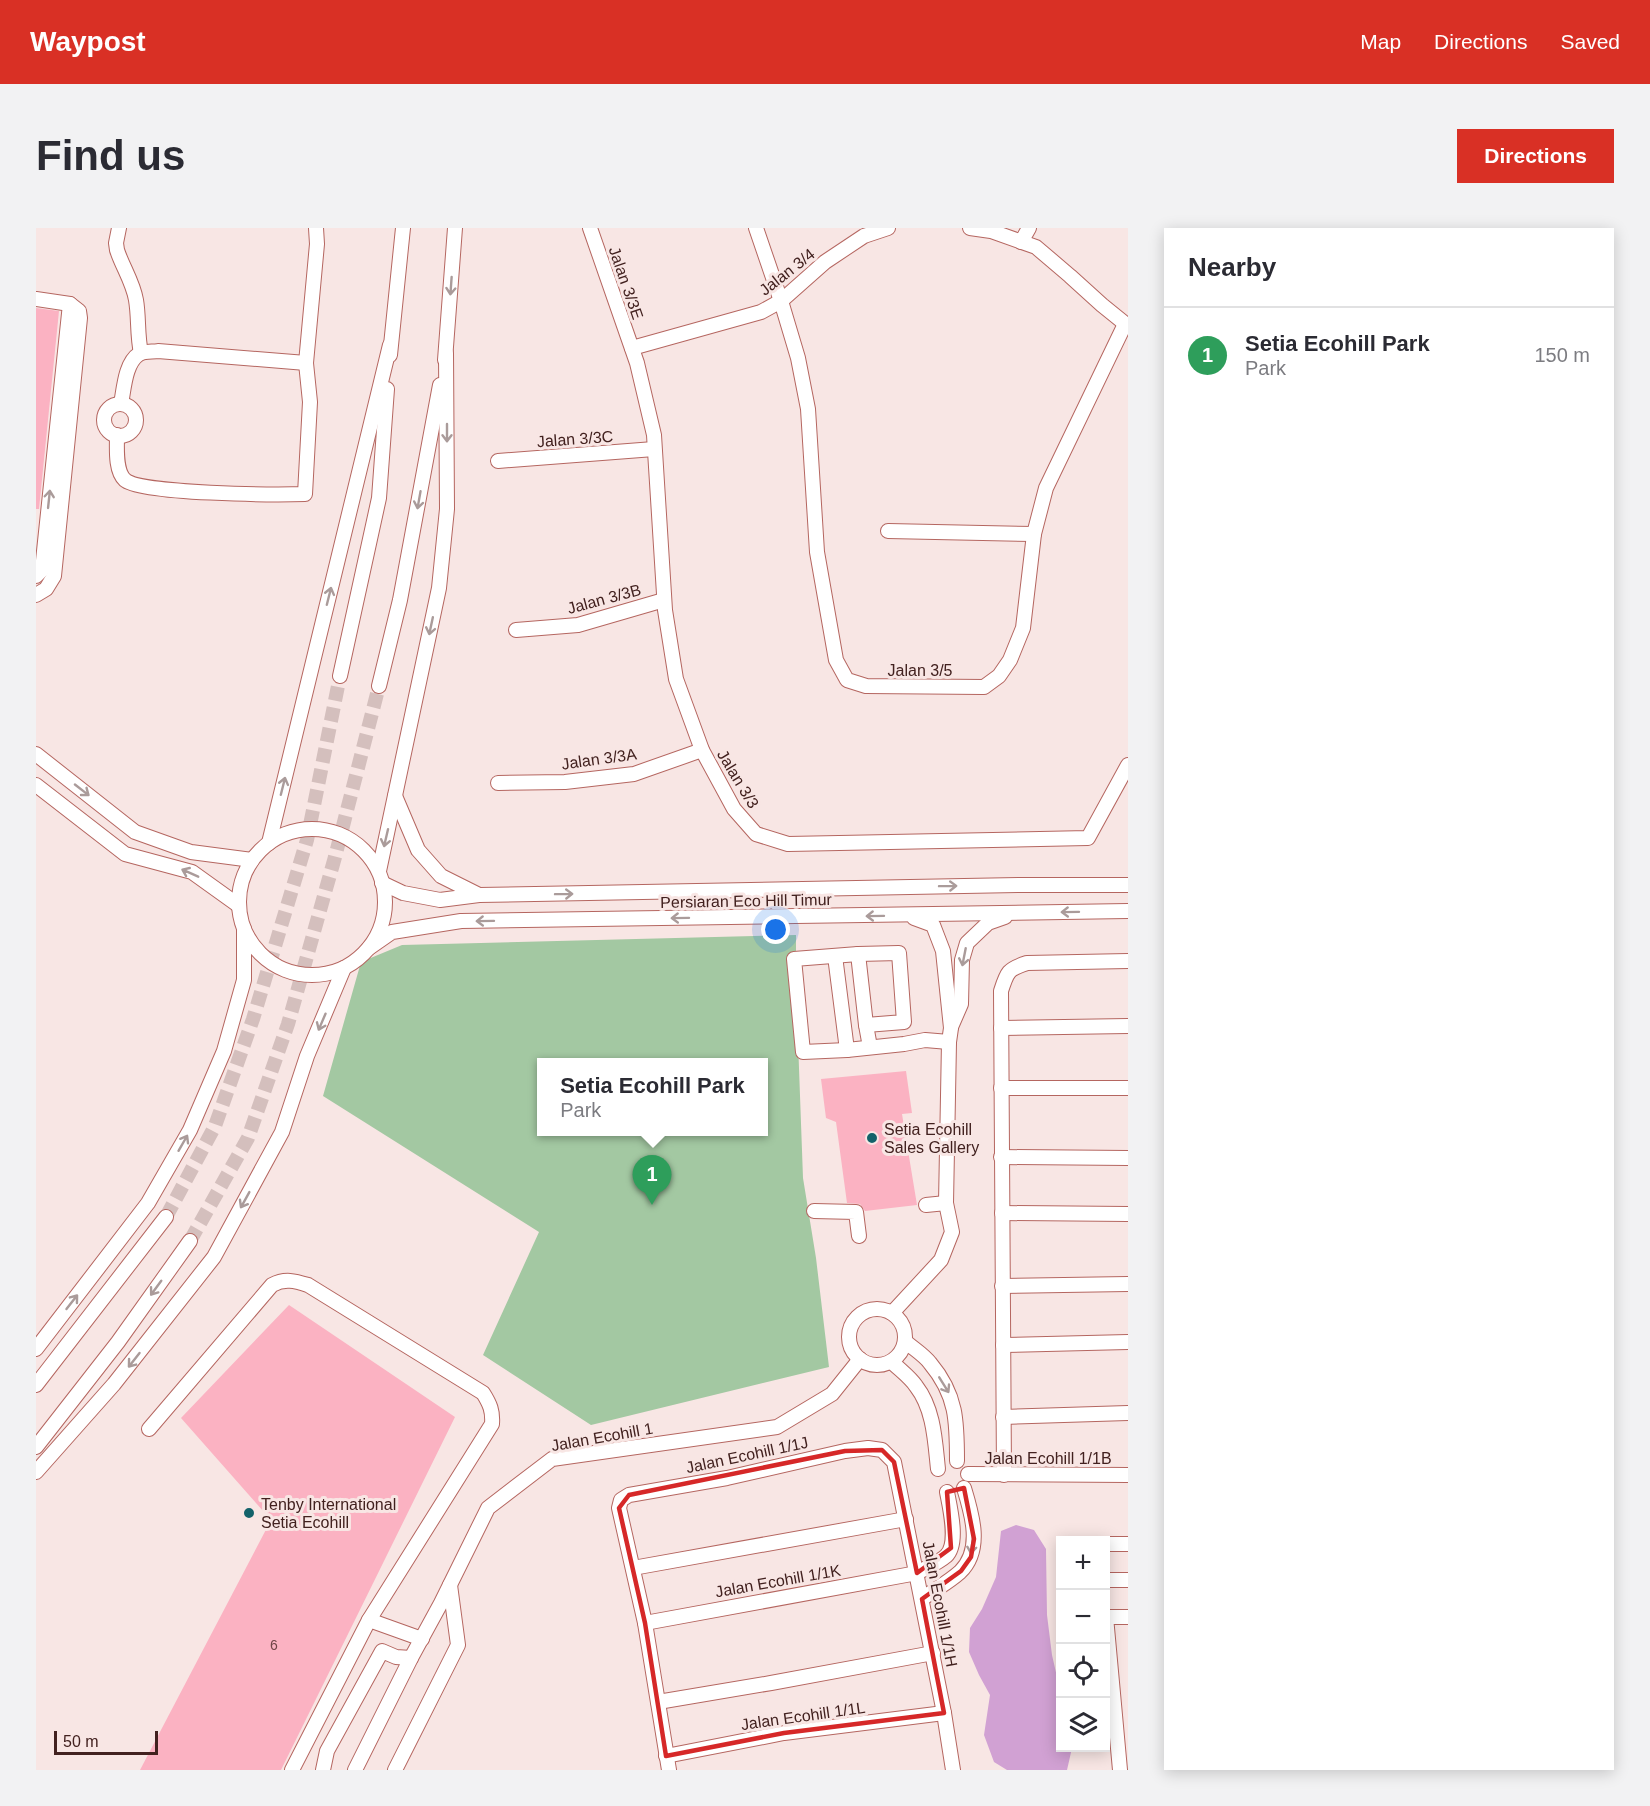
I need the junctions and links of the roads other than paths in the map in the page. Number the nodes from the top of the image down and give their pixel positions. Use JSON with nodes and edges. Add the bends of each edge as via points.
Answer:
{"nodes":[{"id":1,"x":119,"y":228,"type":"edge"},
{"id":2,"x":316,"y":228,"type":"edge"},
{"id":3,"x":403,"y":228,"type":"edge"},
{"id":4,"x":455,"y":228,"type":"edge"},
{"id":5,"x":590,"y":228,"type":"edge"},
{"id":6,"x":756,"y":228,"type":"edge"},
{"id":7,"x":888,"y":228,"type":"edge"},
{"id":8,"x":970,"y":228,"type":"edge"},
{"id":9,"x":1029,"y":228,"type":"edge"},
{"id":10,"x":1022,"y":242,"type":"junction"},
{"id":11,"x":36,"y":299,"type":"edge"},
{"id":12,"x":781,"y":301,"type":"junction"},
{"id":13,"x":70,"y":304,"type":"junction"},
{"id":14,"x":1127,"y":325,"type":"edge"},
{"id":15,"x":390,"y":345,"type":"junction"},
{"id":16,"x":632,"y":348,"type":"junction"},
{"id":17,"x":141,"y":353,"type":"junction"},
{"id":18,"x":446,"y":353,"type":"junction"},
{"id":19,"x":306,"y":363,"type":"junction"},
{"id":20,"x":637,"y":363,"type":"joint"},
{"id":21,"x":121,"y":404,"type":"junction"},
{"id":22,"x":117,"y":435,"type":"junction"},
{"id":23,"x":654,"y":449,"type":"junction"},
{"id":24,"x":498,"y":461,"type":"dead end"},
{"id":25,"x":888,"y":531,"type":"dead end"},
{"id":26,"x":1034,"y":534,"type":"junction"},
{"id":27,"x":36,"y":576,"type":"edge"},
{"id":28,"x":36,"y":595,"type":"edge"},
{"id":29,"x":664,"y":600,"type":"junction"},
{"id":30,"x":516,"y":630,"type":"dead end"},
{"id":31,"x":340,"y":676,"type":"tunnel mouth"},
{"id":32,"x":379,"y":686,"type":"tunnel mouth"},
{"id":33,"x":702,"y":750,"type":"junction"},
{"id":34,"x":36,"y":754,"type":"edge"},
{"id":35,"x":1128,"y":765,"type":"edge"},
{"id":36,"x":498,"y":783,"type":"dead end"},
{"id":37,"x":36,"y":785,"type":"edge"},
{"id":38,"x":395,"y":796,"type":"junction"},
{"id":39,"x":269,"y":843,"type":"junction"},
{"id":40,"x":252,"y":860,"type":"junction"},
{"id":41,"x":380,"y":877,"type":"junction"},
{"id":42,"x":1128,"y":885,"type":"edge"},
{"id":43,"x":480,"y":895,"type":"junction"},
{"id":44,"x":238,"y":905,"type":"junction"},
{"id":45,"x":1128,"y":911,"type":"edge"},
{"id":46,"x":1022,"y":912,"type":"junction"},
{"id":47,"x":900,"y":915,"type":"junction"},
{"id":48,"x":243,"y":929,"type":"junction"},
{"id":49,"x":369,"y":948,"type":"junction"},
{"id":50,"x":858,"y":954,"type":"junction"},
{"id":51,"x":835,"y":956,"type":"junction"},
{"id":52,"x":1128,"y":961,"type":"edge"},
{"id":53,"x":344,"y":968,"type":"junction"},
{"id":54,"x":866,"y":1025,"type":"junction"},
{"id":55,"x":1128,"y":1026,"type":"edge"},
{"id":56,"x":1001,"y":1028,"type":"junction"},
{"id":57,"x":950,"y":1035,"type":"junction"},
{"id":58,"x":870,"y":1047,"type":"junction"},
{"id":59,"x":847,"y":1050,"type":"junction"},
{"id":60,"x":1001,"y":1088,"type":"junction"},
{"id":61,"x":1128,"y":1088,"type":"edge"},
{"id":62,"x":1001,"y":1157,"type":"junction"},
{"id":63,"x":1128,"y":1158,"type":"edge"},
{"id":64,"x":946,"y":1203,"type":"junction"},
{"id":65,"x":926,"y":1205,"type":"dead end"},
{"id":66,"x":814,"y":1211,"type":"dead end"},
{"id":67,"x":1002,"y":1213,"type":"junction"},
{"id":68,"x":1128,"y":1214,"type":"edge"},
{"id":69,"x":166,"y":1217,"type":"tunnel mouth"},
{"id":70,"x":859,"y":1236,"type":"dead end"},
{"id":71,"x":190,"y":1240,"type":"tunnel mouth"},
{"id":72,"x":1128,"y":1284,"type":"edge"},
{"id":73,"x":1002,"y":1286,"type":"junction"},
{"id":74,"x":892,"y":1313,"type":"junction"},
{"id":75,"x":906,"y":1342,"type":"junction"},
{"id":76,"x":1128,"y":1342,"type":"edge"},
{"id":77,"x":1003,"y":1345,"type":"junction"},
{"id":78,"x":36,"y":1349,"type":"edge"},
{"id":79,"x":860,"y":1359,"type":"junction"},
{"id":80,"x":892,"y":1362,"type":"junction"},
{"id":81,"x":36,"y":1385,"type":"edge"},
{"id":82,"x":1128,"y":1413,"type":"edge"},
{"id":83,"x":1003,"y":1417,"type":"junction"},
{"id":84,"x":149,"y":1429,"type":"dead end"},
{"id":85,"x":36,"y":1447,"type":"edge"},
{"id":86,"x":882,"y":1450,"type":"joint"},
{"id":87,"x":957,"y":1461,"type":"junction"},
{"id":88,"x":938,"y":1469,"type":"junction"},
{"id":89,"x":36,"y":1472,"type":"edge"},
{"id":90,"x":968,"y":1474,"type":"junction"},
{"id":91,"x":1004,"y":1475,"type":"junction"},
{"id":92,"x":1128,"y":1475,"type":"edge"},
{"id":93,"x":964,"y":1488,"type":"junction"},
{"id":94,"x":947,"y":1492,"type":"junction"},
{"id":95,"x":906,"y":1519,"type":"junction"},
{"id":96,"x":1110,"y":1544,"type":"edge"},
{"id":97,"x":1128,"y":1544,"type":"edge"},
{"id":98,"x":633,"y":1568,"type":"junction"},
{"id":99,"x":917,"y":1573,"type":"junction"},
{"id":100,"x":1110,"y":1580,"type":"edge"},
{"id":101,"x":1128,"y":1580,"type":"edge"},
{"id":102,"x":450,"y":1585,"type":"junction"},
{"id":103,"x":922,"y":1599,"type":"junction"},
{"id":104,"x":1110,"y":1617,"type":"edge"},
{"id":105,"x":1128,"y":1617,"type":"edge"},
{"id":106,"x":369,"y":1620,"type":"junction"},
{"id":107,"x":645,"y":1623,"type":"junction"},
{"id":108,"x":359,"y":1638,"type":"junction"},
{"id":109,"x":422,"y":1639,"type":"junction"},
{"id":110,"x":1110,"y":1640,"type":"edge"},
{"id":111,"x":382,"y":1651,"type":"junction"},
{"id":112,"x":933,"y":1653,"type":"junction"},
{"id":113,"x":411,"y":1658,"type":"junction"},
{"id":114,"x":658,"y":1702,"type":"junction"},
{"id":115,"x":1121,"y":1703,"type":"edge"},
{"id":116,"x":944,"y":1713,"type":"junction"},
{"id":117,"x":668,"y":1763,"type":"edge"},
{"id":118,"x":292,"y":1770,"type":"edge"},
{"id":119,"x":323,"y":1770,"type":"edge"},
{"id":120,"x":355,"y":1770,"type":"edge"},
{"id":121,"x":395,"y":1770,"type":"edge"},
{"id":122,"x":953,"y":1770,"type":"edge"},
{"id":123,"x":1120,"y":1770,"type":"edge"}],
"edges":[{"from":1,"to":17,"type":"street","via":[[117,250],[134,291]]},
{"from":2,"to":19,"type":"street"},
{"from":3,"to":15,"type":"street"},
{"from":4,"to":18,"type":"street","one_way":true},
{"from":5,"to":16,"type":"street","name":"Jalan 3/3E"},
{"from":6,"to":12,"type":"street","name":"Jalan 3/5"},
{"from":7,"to":12,"type":"street","name":"Jalan 3/4","via":[[864,236],[825,262]]},
{"from":8,"to":10,"type":"street"},
{"from":9,"to":10,"type":"street"},
{"from":10,"to":14,"type":"street","via":[[1036,247]]},
{"from":11,"to":13,"type":"street"},
{"from":12,"to":16,"type":"street","name":"Jalan 3/4","via":[[761,312]]},
{"from":12,"to":26,"type":"street","name":"Jalan 3/5","via":[[808,409],[817,552],[826,610],[836,660],[847,680],[866,686],[984,687],[999,676],[1023,628]]},
{"from":27,"to":13,"type":"street","one_way":true,"via":[[42,570]]},
{"from":13,"to":28,"type":"street","via":[[79,311],[80,318],[54,576],[46,589]]},
{"from":14,"to":26,"type":"street","name":"Jalan 3/5","via":[[1046,488]]},
{"from":15,"to":31,"type":"street","via":[[379,498]]},
{"from":39,"to":15,"type":"street","one_way":true},
{"from":16,"to":20,"type":"street","name":"Jalan 3/3E"},
{"from":17,"to":19,"type":"street","via":[[158,351]]},
{"from":17,"to":21,"type":"street","via":[[129,367]]},
{"from":18,"to":32,"type":"street","one_way":true,"via":[[400,600]]},
{"from":18,"to":38,"type":"street","one_way":true,"via":[[447,509],[439,588]]},
{"from":19,"to":22,"type":"street","via":[[310,402],[305,494],[134,486],[120,474]]},
{"from":20,"to":23,"type":"street","name":"Jalan 3/3"},
{"from":21,"to":22,"type":"street","via":[[108,409],[104,419],[107,430]]},
{"from":21,"to":22,"type":"street","via":[[132,410],[136,420],[132,430]]},
{"from":23,"to":24,"type":"street","name":"Jalan 3/3C"},
{"from":23,"to":29,"type":"street","name":"Jalan 3/3"},
{"from":25,"to":26,"type":"street"},
{"from":29,"to":30,"type":"street","name":"Jalan 3/3B","via":[[578,626]]},
{"from":29,"to":33,"type":"street","name":"Jalan 3/3","via":[[676,680]]},
{"from":33,"to":35,"type":"street","name":"Jalan 3/3","via":[[734,809],[748,826],[756,834],[788,844],[1088,838]]},
{"from":33,"to":36,"type":"street","name":"Jalan 3/3A","via":[[634,774],[565,782]]},
{"from":34,"to":40,"type":"street","one_way":true,"via":[[135,832],[191,852]]},
{"from":44,"to":37,"type":"street","one_way":true,"via":[[192,872],[125,854]]},
{"from":38,"to":41,"type":"street","one_way":true},
{"from":38,"to":43,"type":"street","via":[[418,849],[441,876]]},
{"from":39,"to":40,"type":"street"},
{"from":39,"to":41,"type":"street","via":[[291,831],[336,832],[368,855]]},
{"from":40,"to":44,"type":"street","via":[[241,881]]},
{"from":41,"to":43,"type":"street","name":"Persiaran Eco Hill Timur","via":[[403,893],[440,900]]},
{"from":41,"to":49,"type":"street","via":[[385,911]]},
{"from":43,"to":42,"type":"street","name":"Persiaran Eco Hill Timur","one_way":true},
{"from":44,"to":48,"type":"street"},
{"from":45,"to":46,"type":"street","name":"Persiaran Eco Hill Timur","one_way":true},
{"from":46,"to":47,"type":"street","name":"Persiaran Eco Hill Timur"},
{"from":46,"to":57,"type":"street","one_way":true,"via":[[988,923],[967,943],[962,960],[961,1004]]},
{"from":47,"to":49,"type":"street","name":"Persiaran Eco Hill Timur","one_way":true,"via":[[461,921],[392,932]]},
{"from":47,"to":57,"type":"street","via":[[933,925],[939,938]]},
{"from":48,"to":53,"type":"street","via":[[256,949],[275,965],[293,972],[312,975]]},
{"from":78,"to":48,"type":"street","one_way":true,"via":[[148,1203],[190,1130],[224,1051],[244,980]]},
{"from":49,"to":53,"type":"street"},
{"from":50,"to":51,"type":"street"},
{"from":50,"to":54,"type":"street"},
{"from":50,"to":54,"type":"street","via":[[899,953],[904,1022]]},
{"from":51,"to":59,"type":"street"},
{"from":51,"to":59,"type":"street","via":[[794,959],[803,1052]]},
{"from":52,"to":56,"type":"street","via":[[1027,963],[1013,967],[1001,991]]},
{"from":53,"to":89,"type":"street","one_way":true,"via":[[307,1056],[282,1132],[214,1257],[114,1384]]},
{"from":54,"to":58,"type":"street"},
{"from":55,"to":56,"type":"street"},
{"from":56,"to":60,"type":"street"},
{"from":57,"to":58,"type":"street"},
{"from":57,"to":64,"type":"street"},
{"from":58,"to":59,"type":"street"},
{"from":60,"to":61,"type":"street"},
{"from":60,"to":62,"type":"street"},
{"from":62,"to":63,"type":"street"},
{"from":62,"to":67,"type":"street"},
{"from":64,"to":65,"type":"street"},
{"from":64,"to":74,"type":"street","via":[[952,1232],[941,1260]]},
{"from":66,"to":70,"type":"street","via":[[856,1212]]},
{"from":67,"to":68,"type":"street"},
{"from":67,"to":73,"type":"street"},
{"from":69,"to":81,"type":"street"},
{"from":71,"to":85,"type":"street","one_way":true,"via":[[118,1342]]},
{"from":72,"to":73,"type":"street"},
{"from":73,"to":77,"type":"street"},
{"from":74,"to":75,"type":"street","via":[[903,1325]]},
{"from":74,"to":79,"type":"street","via":[[867,1311],[854,1321],[849,1337]]},
{"from":75,"to":80,"type":"street"},
{"from":75,"to":87,"type":"street","one_way":true,"via":[[930,1363],[949,1393],[955,1410]]},
{"from":76,"to":77,"type":"street"},
{"from":77,"to":83,"type":"street"},
{"from":79,"to":80,"type":"street","via":[[875,1366]]},
{"from":79,"to":102,"type":"street","name":"Jalan Ecohill 1","via":[[832,1394],[777,1427],[552,1459],[488,1508]]},
{"from":80,"to":88,"type":"street","via":[[926,1400]]},
{"from":82,"to":83,"type":"street"},
{"from":83,"to":91,"type":"street"},
{"from":84,"to":106,"type":"street","via":[[272,1285],[291,1279],[308,1285],[483,1393],[491,1406],[492,1424]]},
{"from":86,"to":95,"type":"street","name":"Jalan Ecohill 1/1H","via":[[894,1462]]},
{"from":86,"to":98,"type":"street","name":"Jalan Ecohill 1/1J","via":[[845,1451],[628,1495],[619,1508]]},
{"from":87,"to":88,"type":"street","via":[[946,1461]]},
{"from":87,"to":90,"type":"street"},
{"from":88,"to":94,"type":"street","via":[[938,1485]]},
{"from":90,"to":91,"type":"street","name":"Jalan Ecohill 1/1B"},
{"from":90,"to":93,"type":"street"},
{"from":91,"to":92,"type":"street","name":"Jalan Ecohill 1/1B"},
{"from":93,"to":94,"type":"street"},
{"from":93,"to":103,"type":"street","one_way":true,"via":[[974,1539],[971,1557],[961,1571]]},
{"from":94,"to":99,"type":"street","via":[[951,1548]]},
{"from":95,"to":98,"type":"street"},
{"from":95,"to":99,"type":"street","name":"Jalan Ecohill 1/1H"},
{"from":96,"to":97,"type":"street"},
{"from":98,"to":107,"type":"street"},
{"from":99,"to":103,"type":"street","name":"Jalan Ecohill 1/1H"},
{"from":99,"to":107,"type":"street","name":"Jalan Ecohill 1/1K"},
{"from":100,"to":101,"type":"street"},
{"from":102,"to":109,"type":"street","name":"Jalan Ecohill 1"},
{"from":102,"to":121,"type":"street","via":[[458,1645]]},
{"from":103,"to":112,"type":"street","name":"Jalan Ecohill 1/1H"},
{"from":104,"to":105,"type":"street"},
{"from":106,"to":108,"type":"street"},
{"from":106,"to":109,"type":"street"},
{"from":107,"to":114,"type":"street"},
{"from":108,"to":111,"type":"street"},
{"from":108,"to":118,"type":"street"},
{"from":109,"to":113,"type":"street","name":"Jalan Ecohill 1"},
{"from":110,"to":115,"type":"street"},
{"from":111,"to":113,"type":"street"},
{"from":111,"to":119,"type":"street","via":[[327,1751]]},
{"from":112,"to":114,"type":"street"},
{"from":112,"to":116,"type":"street","name":"Jalan Ecohill 1/1H"},
{"from":113,"to":120,"type":"street","name":"Jalan Ecohill 1"},
{"from":114,"to":117,"type":"street"},
{"from":115,"to":123,"type":"street"},
{"from":116,"to":117,"type":"street","name":"Jalan Ecohill 1/1L","via":[[784,1733]]},
{"from":116,"to":122,"type":"street","name":"Jalan Ecohill 1/1H"}]}
